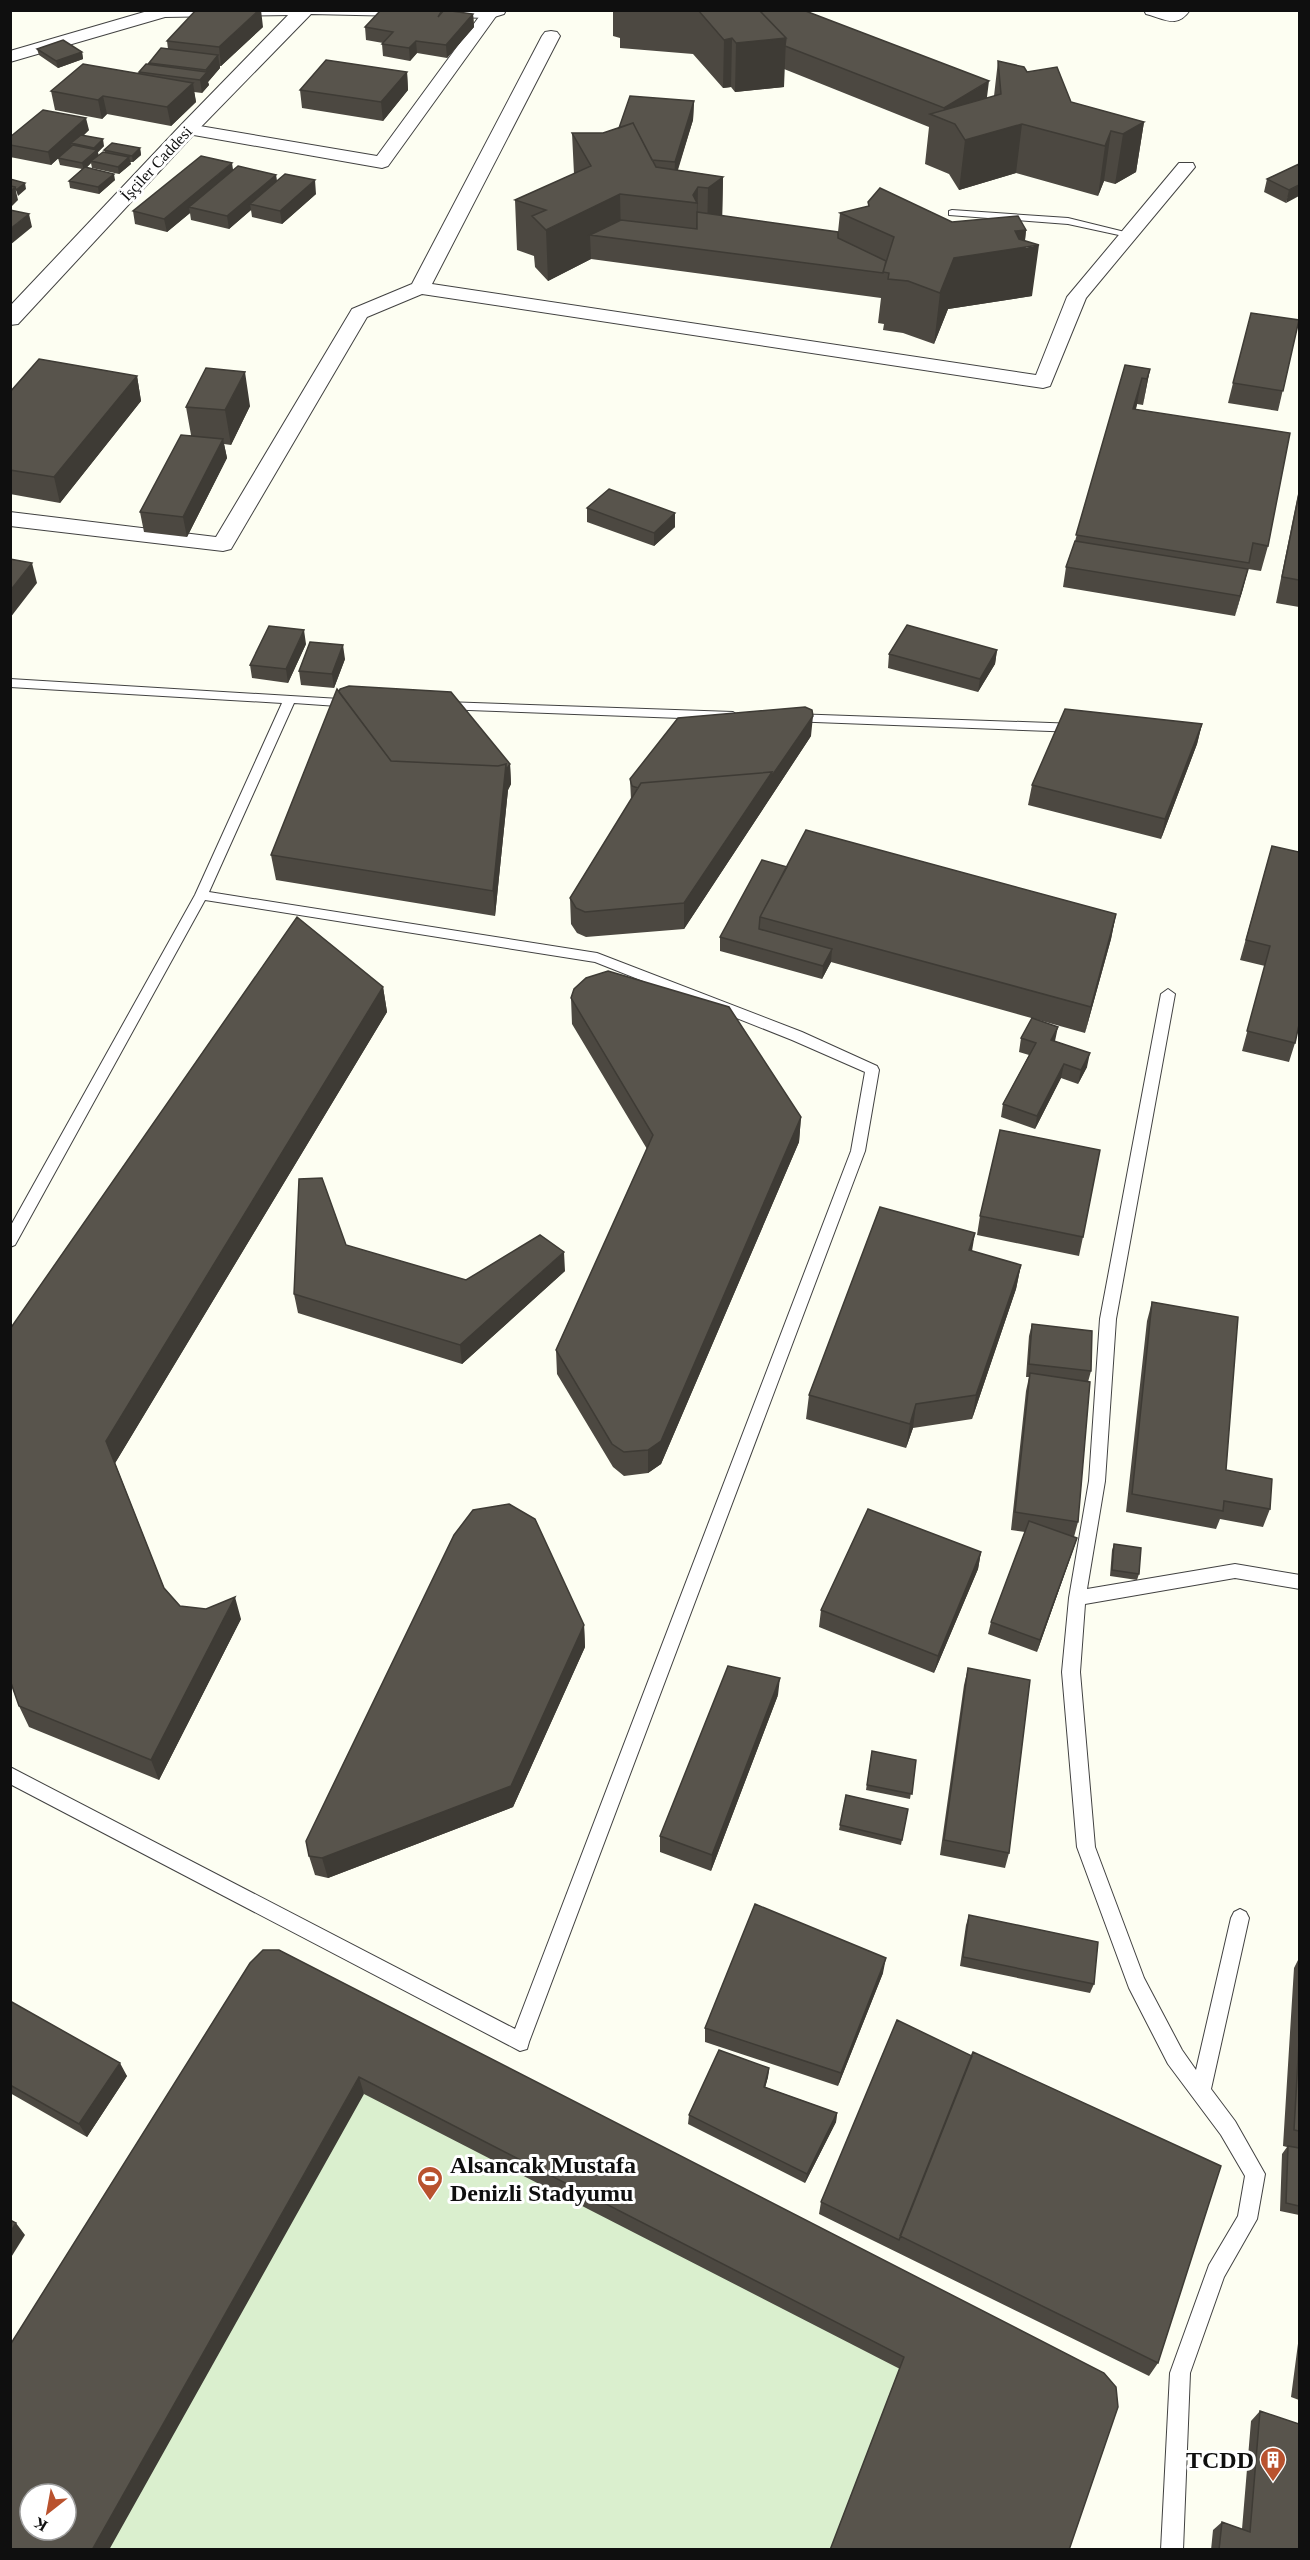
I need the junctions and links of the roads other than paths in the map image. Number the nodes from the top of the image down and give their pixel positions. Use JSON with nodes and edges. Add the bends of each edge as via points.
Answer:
{"nodes":[{"id":1,"x":292,"y":10,"type":"edge"},
{"id":2,"x":304,"y":10,"type":"edge"},
{"id":3,"x":317,"y":10,"type":"edge"},
{"id":4,"x":1152,"y":10,"type":"edge"},
{"id":5,"x":494,"y":11,"type":"edge"},
{"id":6,"x":1179,"y":14,"type":"edge"},
{"id":7,"x":550,"y":36,"type":"dead end"},
{"id":8,"x":10,"y":57,"type":"edge"},
{"id":9,"x":188,"y":129,"type":"junction"},
{"id":10,"x":1186,"y":167,"type":"dead end"},
{"id":11,"x":952,"y":213,"type":"dead end"},
{"id":12,"x":1128,"y":234,"type":"junction"},
{"id":13,"x":420,"y":288,"type":"junction"},
{"id":14,"x":10,"y":319,"type":"edge"},
{"id":15,"x":10,"y":519,"type":"edge"},
{"id":16,"x":10,"y":683,"type":"edge"},
{"id":17,"x":289,"y":702,"type":"junction"},
{"id":18,"x":370,"y":704,"type":"edge"},
{"id":19,"x":427,"y":706,"type":"edge"},
{"id":20,"x":746,"y":716,"type":"edge"},
{"id":21,"x":782,"y":717,"type":"edge"},
{"id":22,"x":1091,"y":728,"type":"edge"},
{"id":23,"x":201,"y":895,"type":"junction"},
{"id":24,"x":1168,"y":994,"type":"dead end"},
{"id":25,"x":10,"y":1241,"type":"edge"},
{"id":26,"x":1299,"y":1582,"type":"edge"},
{"id":27,"x":1077,"y":1598,"type":"junction"},
{"id":28,"x":10,"y":1774,"type":"edge"},
{"id":29,"x":1240,"y":1918,"type":"dead end"},
{"id":30,"x":1201,"y":2091,"type":"junction"},
{"id":31,"x":1172,"y":2550,"type":"edge"}],
"edges":[{"from":1,"to":8,"type":"street","via":[[164,12]]},
{"from":2,"to":9,"type":"street","name":"İşçiler Caddesi"},
{"from":3,"to":5,"type":"street"},
{"from":4,"to":6,"type":"street"},
{"from":5,"to":9,"type":"street","via":[[382,162]]},
{"from":7,"to":13,"type":"street"},
{"from":9,"to":14,"type":"street","name":"İşçiler Caddesi"},
{"from":10,"to":12,"type":"street"},
{"from":11,"to":12,"type":"lane","via":[[1068,221]]},
{"from":12,"to":13,"type":"street","via":[[1077,297],[1043,382]]},
{"from":13,"to":15,"type":"street","via":[[359,313],[223,544]]},
{"from":16,"to":17,"type":"lane"},
{"from":17,"to":18,"type":"lane"},
{"from":17,"to":23,"type":"lane"},
{"from":19,"to":20,"type":"lane"},
{"from":21,"to":22,"type":"lane"},
{"from":23,"to":25,"type":"lane"},
{"from":23,"to":28,"type":"lane","via":[[597,958],[764,1023],[873,1070],[858,1151],[520,2042]]},
{"from":24,"to":27,"type":"lane","via":[[1108,1319],[1096,1480]]},
{"from":26,"to":27,"type":"lane","via":[[1235,1571]]},
{"from":27,"to":30,"type":"lane","via":[[1071,1672],[1086,1847],[1136,1982],[1175,2057]]},
{"from":29,"to":30,"type":"lane"},
{"from":30,"to":31,"type":"lane","via":[[1255,2174],[1247,2219],[1216,2272],[1180,2373]]}]}
